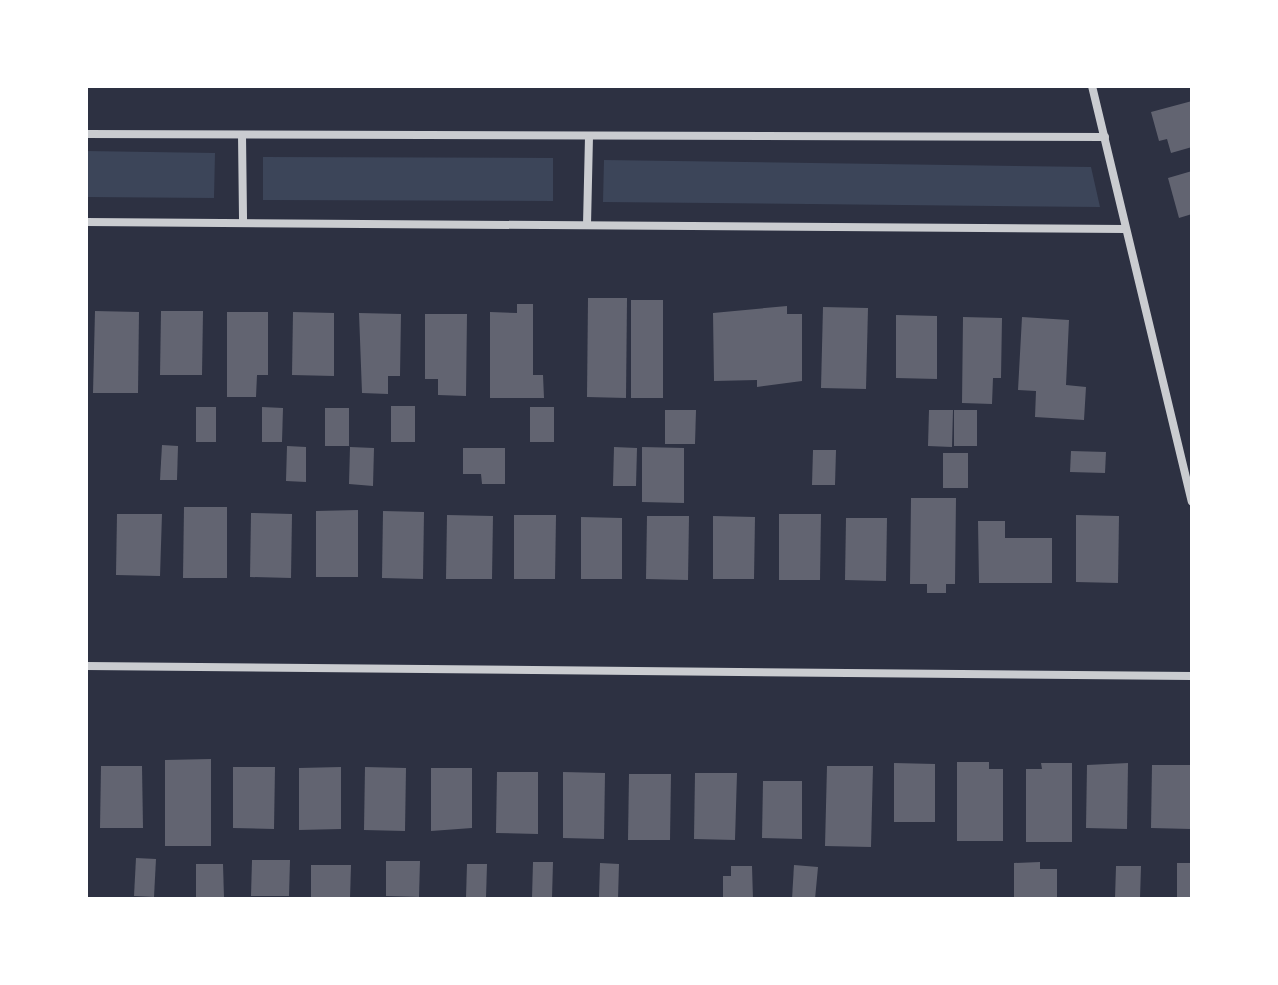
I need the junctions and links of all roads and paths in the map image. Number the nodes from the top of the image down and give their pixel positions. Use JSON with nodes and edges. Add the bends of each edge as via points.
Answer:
{"nodes":[{"id":1,"x":1092,"y":86,"type":"edge"},
{"id":2,"x":86,"y":134,"type":"edge"},
{"id":3,"x":242,"y":135,"type":"junction"},
{"id":4,"x":589,"y":136,"type":"junction"},
{"id":5,"x":1105,"y":137,"type":"junction"},
{"id":6,"x":86,"y":222,"type":"edge"},
{"id":7,"x":243,"y":223,"type":"junction"},
{"id":8,"x":587,"y":225,"type":"junction"},
{"id":9,"x":1125,"y":229,"type":"junction"},
{"id":10,"x":1192,"y":501,"type":"edge"},
{"id":11,"x":86,"y":666,"type":"edge"},
{"id":12,"x":1192,"y":676,"type":"edge"}],
"edges":[{"from":1,"to":5,"type":"street"},
{"from":2,"to":3,"type":"street"},
{"from":3,"to":4,"type":"street"},
{"from":3,"to":7,"type":"street"},
{"from":4,"to":5,"type":"street"},
{"from":4,"to":8,"type":"street"},
{"from":5,"to":9,"type":"street"},
{"from":6,"to":7,"type":"street"},
{"from":7,"to":8,"type":"street"},
{"from":8,"to":9,"type":"street"},
{"from":9,"to":10,"type":"street"},
{"from":11,"to":12,"type":"street"}]}
